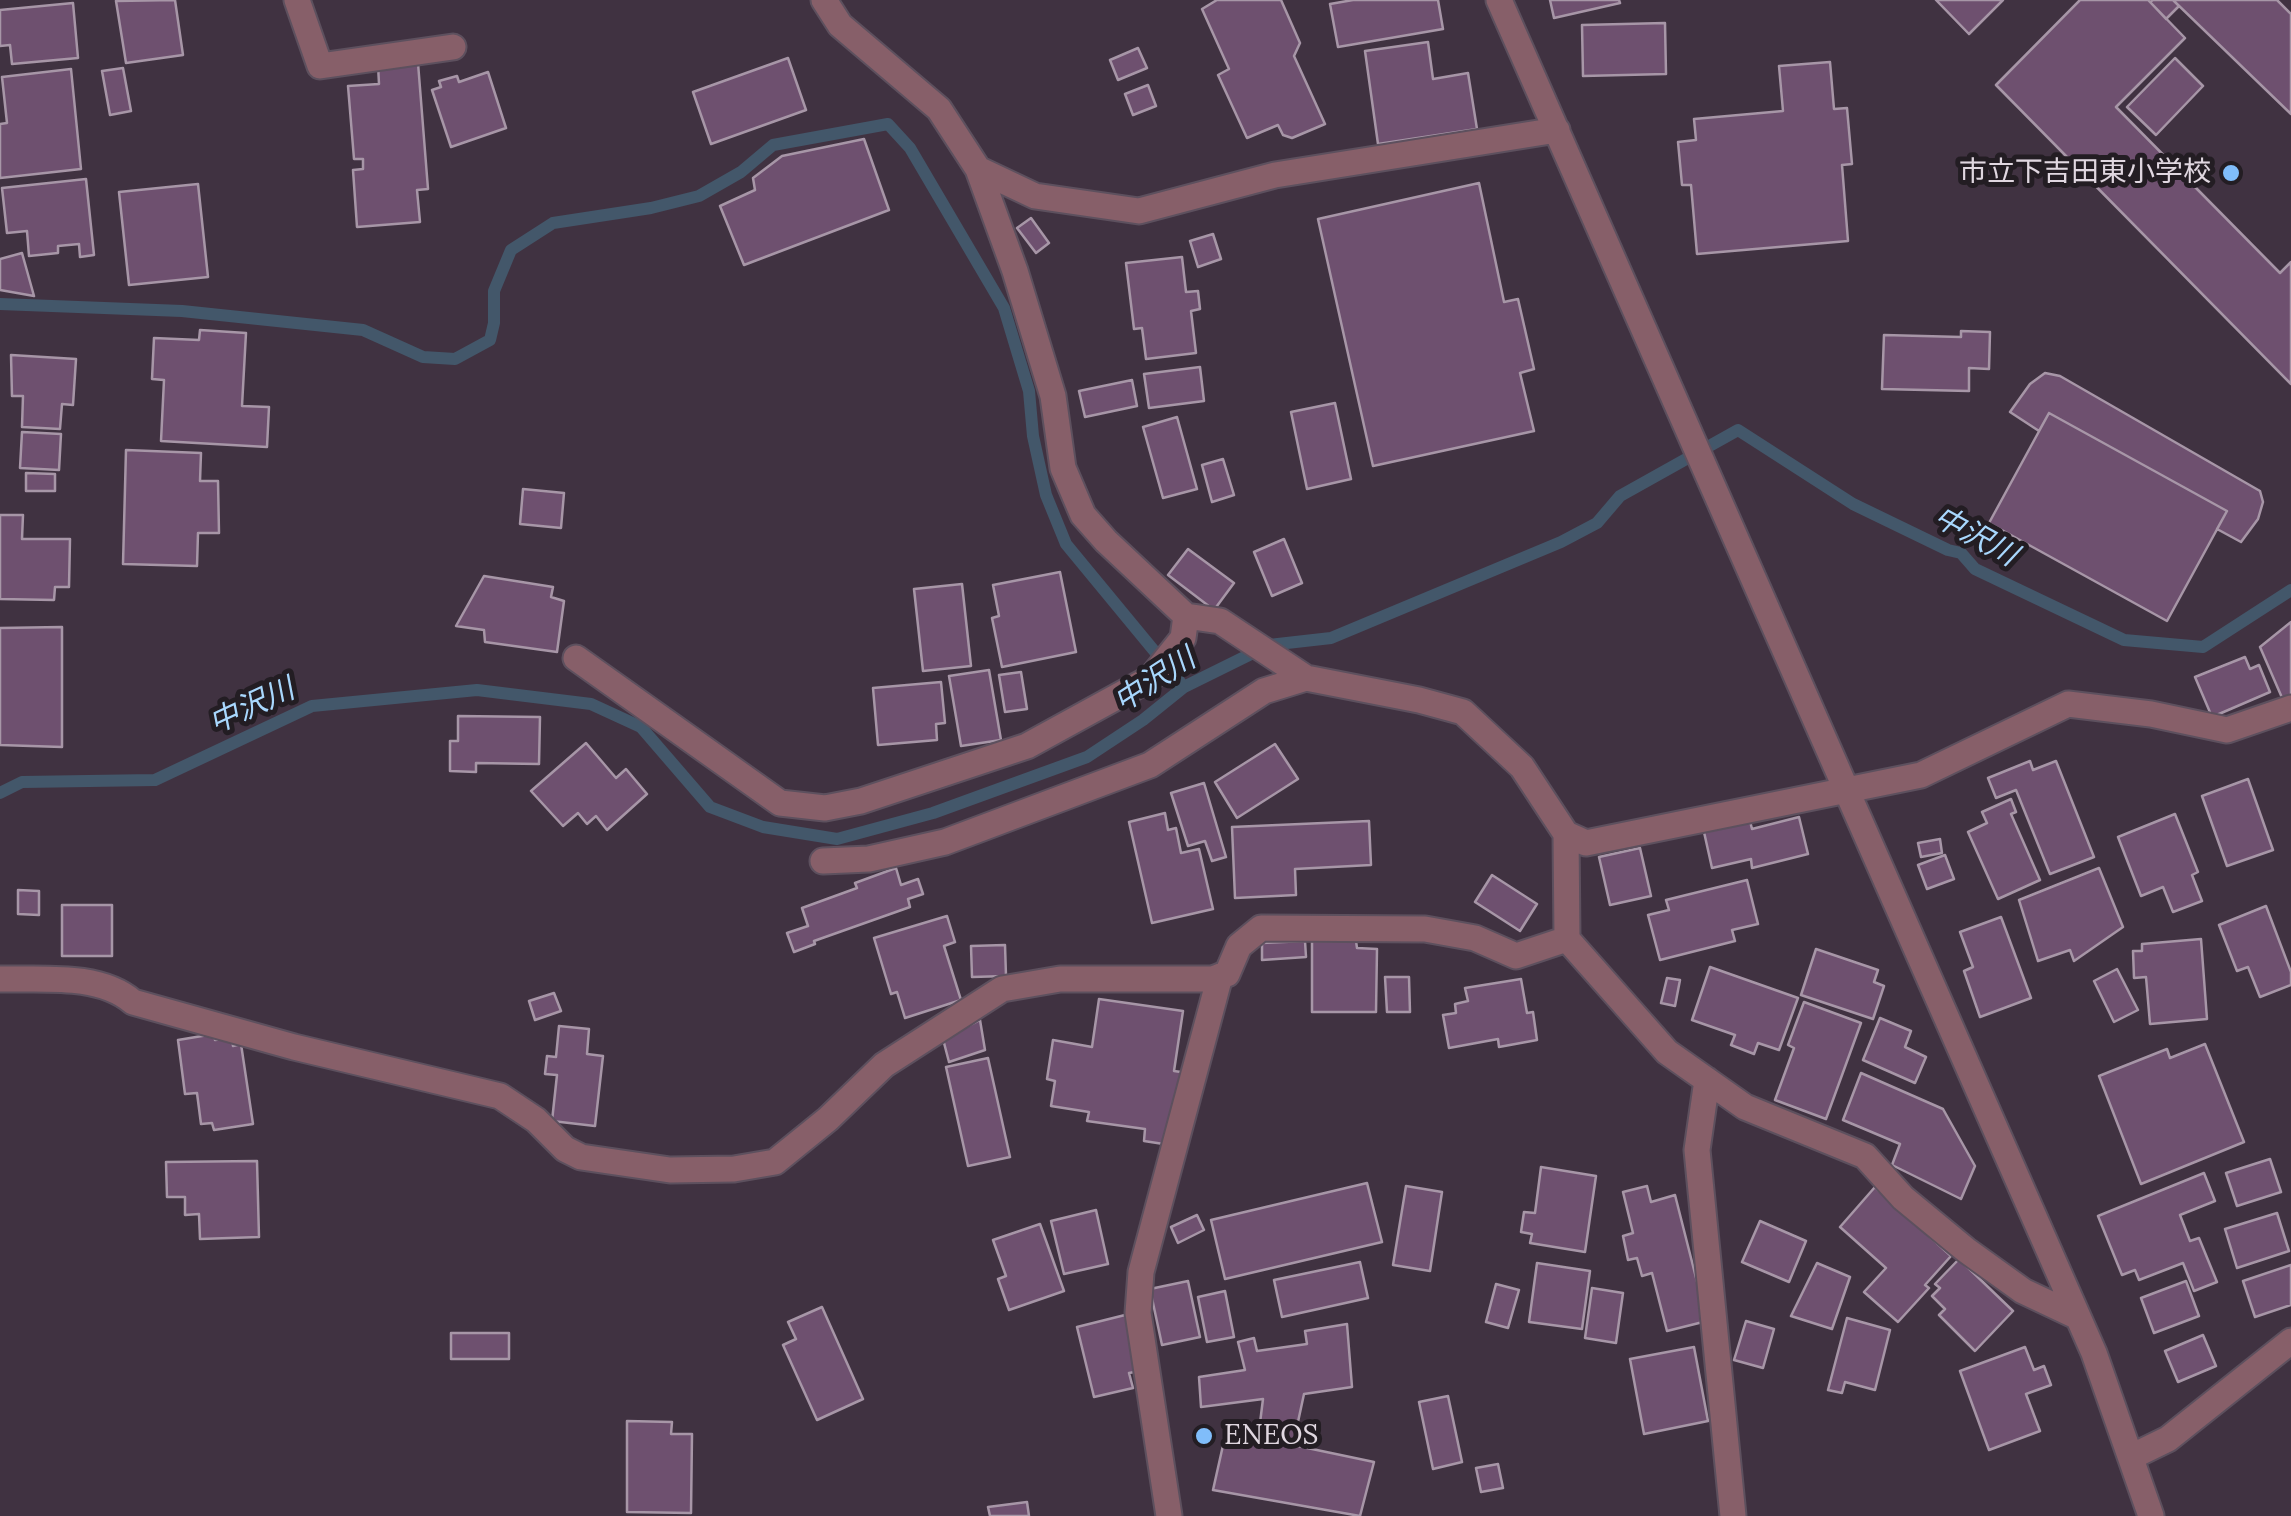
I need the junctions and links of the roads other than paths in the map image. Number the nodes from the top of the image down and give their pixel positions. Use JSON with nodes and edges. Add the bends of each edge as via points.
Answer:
{"nodes":[{"id":1,"x":297,"y":0,"type":"edge"},
{"id":2,"x":824,"y":0,"type":"edge"},
{"id":3,"x":1499,"y":0,"type":"edge"},
{"id":4,"x":453,"y":46,"type":"dead end"},
{"id":5,"x":1557,"y":130,"type":"junction"},
{"id":6,"x":978,"y":168,"type":"junction"},
{"id":7,"x":1186,"y":616,"type":"junction"},
{"id":8,"x":576,"y":658,"type":"dead end"},
{"id":9,"x":1306,"y":678,"type":"junction"},
{"id":10,"x":2291,"y":708,"type":"edge"},
{"id":11,"x":1846,"y":788,"type":"junction"},
{"id":12,"x":1566,"y":834,"type":"junction"},
{"id":13,"x":823,"y":861,"type":"dead end"},
{"id":14,"x":1567,"y":939,"type":"junction"},
{"id":15,"x":1220,"y":976,"type":"junction"},
{"id":16,"x":0,"y":979,"type":"edge"},
{"id":17,"x":1706,"y":1080,"type":"junction"},
{"id":18,"x":2078,"y":1317,"type":"junction"},
{"id":19,"x":2291,"y":1341,"type":"edge"},
{"id":20,"x":2131,"y":1457,"type":"junction"},
{"id":21,"x":1168,"y":1516,"type":"edge"},
{"id":22,"x":1732,"y":1516,"type":"edge"},
{"id":23,"x":2151,"y":1516,"type":"edge"}],
"edges":[{"from":1,"to":4,"type":"street","via":[[320,66]]},
{"from":2,"to":6,"type":"street","via":[[840,25],[939,109]]},
{"from":3,"to":5,"type":"street"},
{"from":5,"to":6,"type":"street","via":[[1276,174],[1139,212],[1036,196]]},
{"from":5,"to":11,"type":"street"},
{"from":6,"to":7,"type":"street","via":[[1053,396],[1063,468],[1076,500],[1106,541]]},
{"from":7,"to":8,"type":"street","via":[[1183,638],[1151,678],[1027,746],[825,808],[780,803]]},
{"from":7,"to":9,"type":"street","via":[[1220,622]]},
{"from":9,"to":12,"type":"street","via":[[1463,712],[1522,767]]},
{"from":9,"to":13,"type":"street","via":[[1264,691],[1150,765],[945,842]]},
{"from":10,"to":11,"type":"street","via":[[2227,730],[2068,704],[1921,775]]},
{"from":11,"to":12,"type":"street","via":[[1586,844]]},
{"from":11,"to":18,"type":"street"},
{"from":12,"to":14,"type":"street"},
{"from":14,"to":15,"type":"street","via":[[1516,956],[1475,938],[1424,929],[1261,928],[1239,946]]},
{"from":14,"to":17,"type":"street","via":[[1667,1052]]},
{"from":15,"to":16,"type":"street","via":[[1060,978],[1002,989],[884,1064],[775,1162],[670,1170],[581,1158],[500,1096],[133,1002],[117,988]]},
{"from":15,"to":21,"type":"street","via":[[1141,1272],[1138,1312]]},
{"from":17,"to":18,"type":"street","via":[[1745,1107],[1864,1156],[1966,1250],[2023,1291]]},
{"from":17,"to":22,"type":"street","via":[[1697,1150]]},
{"from":18,"to":20,"type":"street"},
{"from":19,"to":20,"type":"street","via":[[2168,1439]]},
{"from":20,"to":23,"type":"street"}]}
